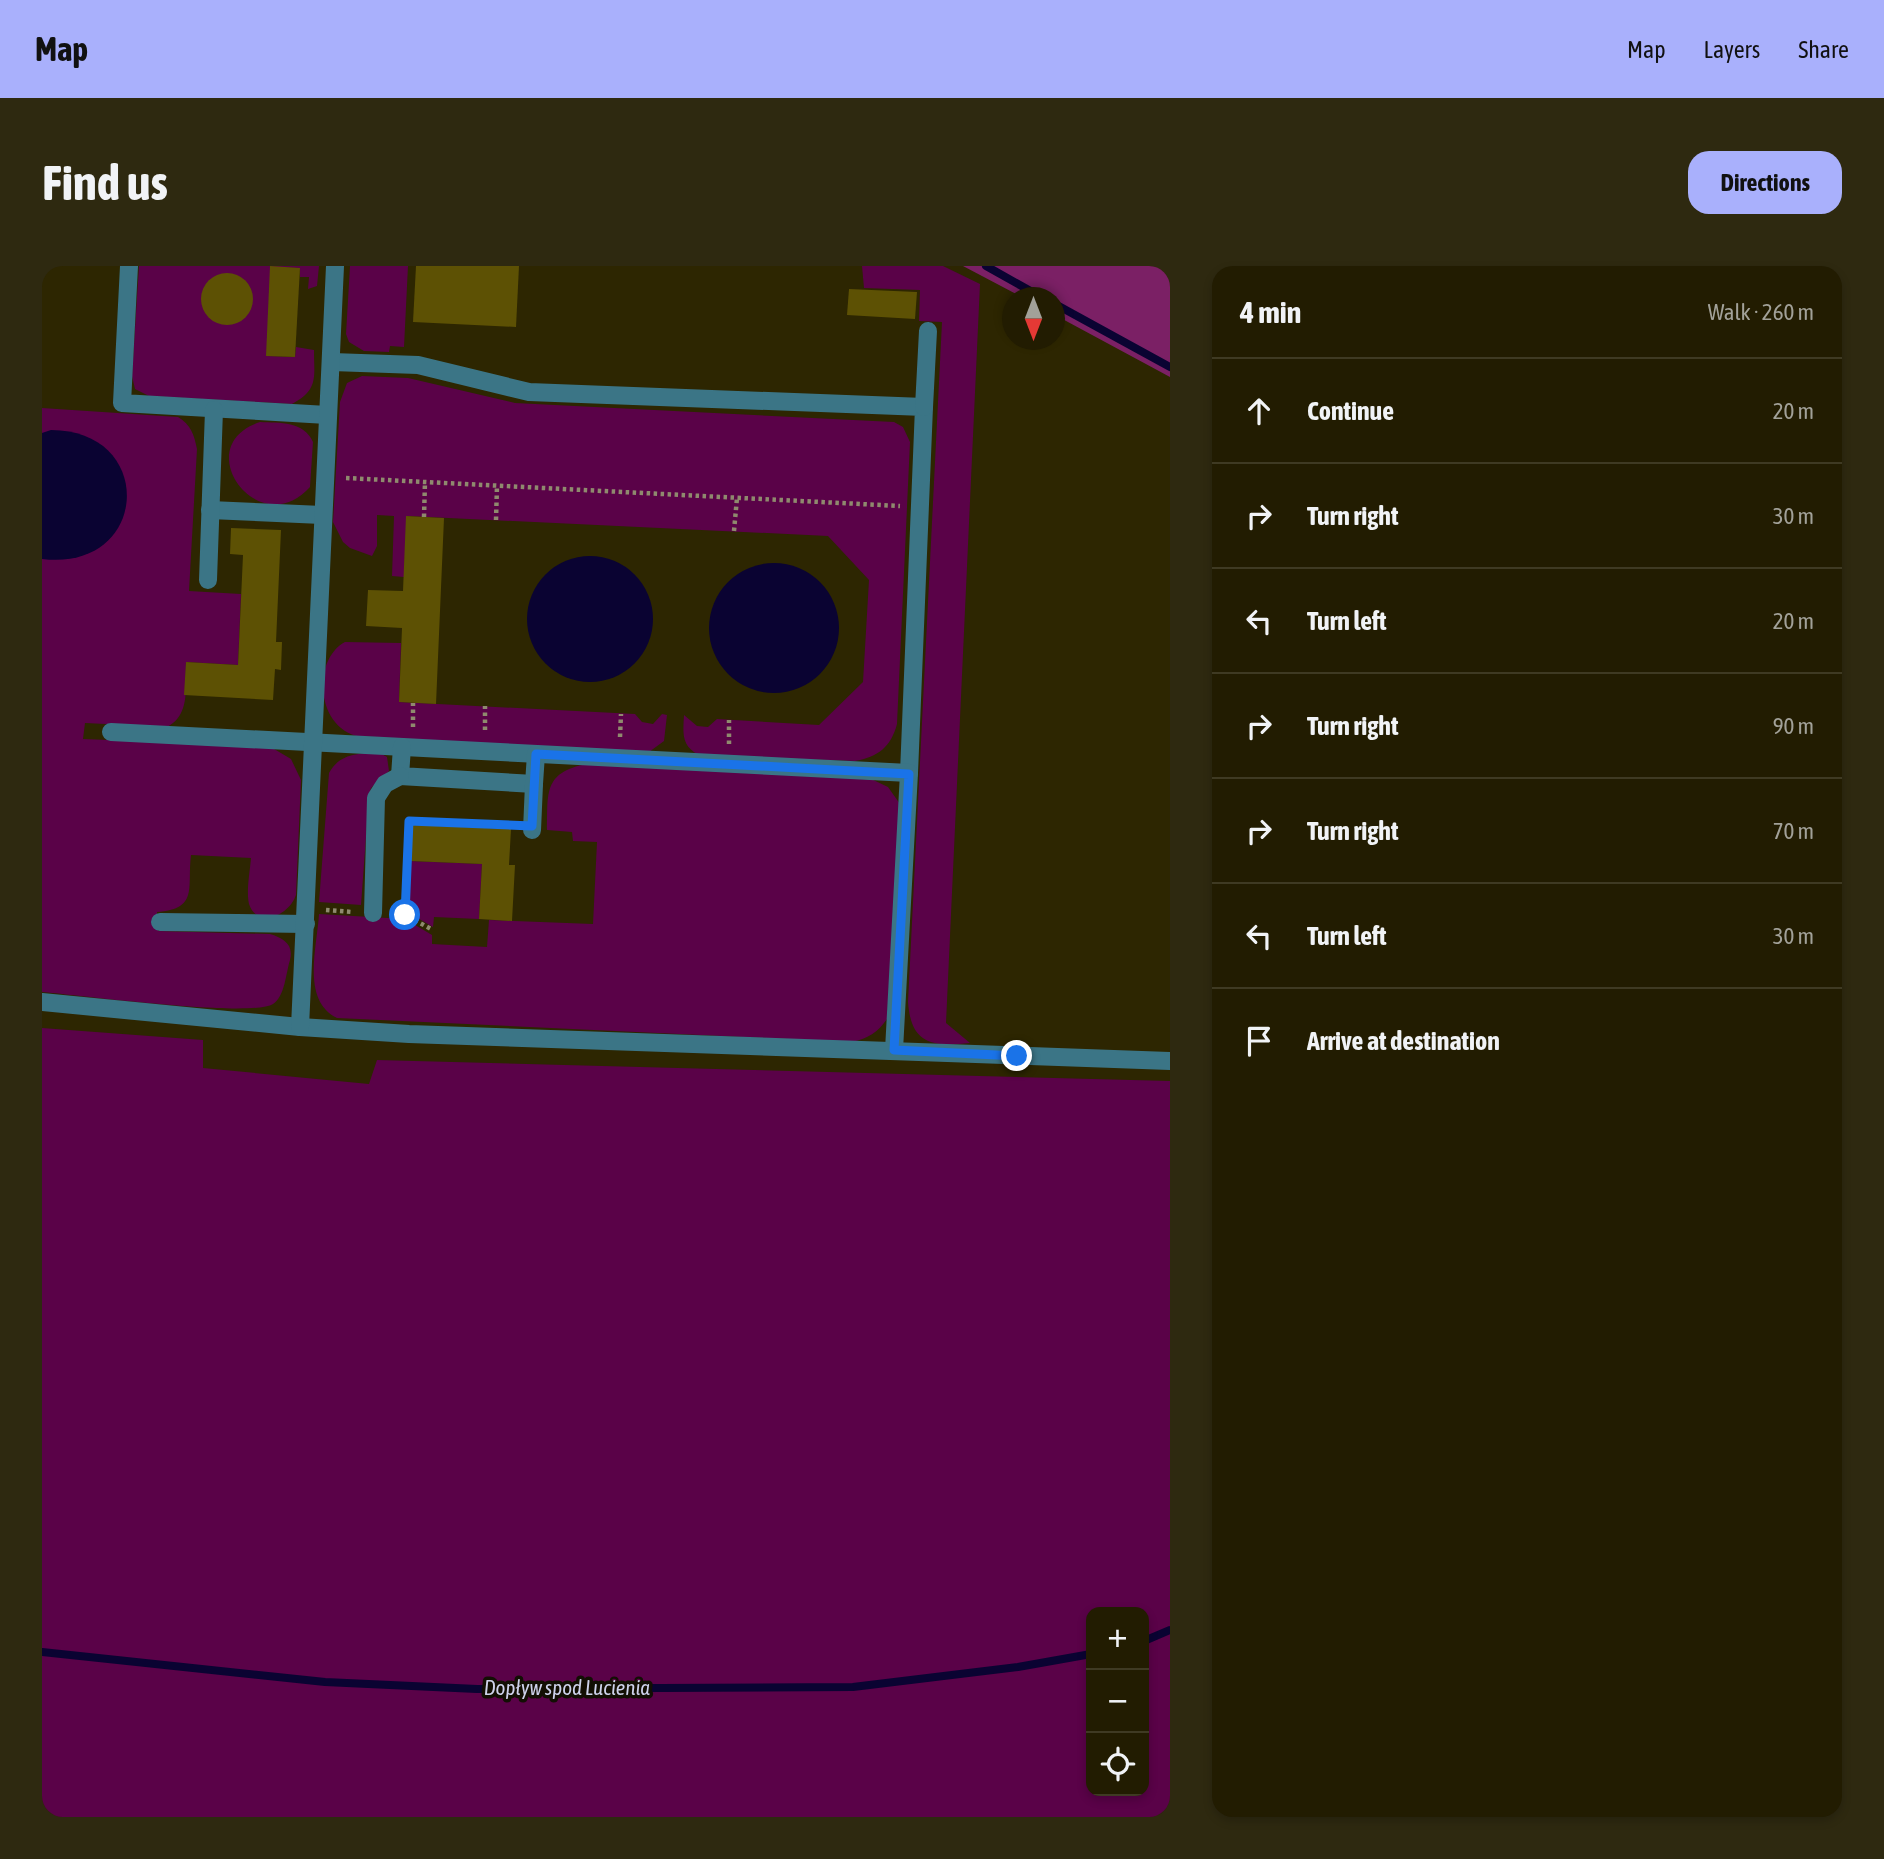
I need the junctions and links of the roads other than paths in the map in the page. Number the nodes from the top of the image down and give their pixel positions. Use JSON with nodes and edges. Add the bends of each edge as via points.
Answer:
{"nodes":[{"id":1,"x":129,"y":266,"type":"edge"},
{"id":2,"x":335,"y":266,"type":"edge"},
{"id":3,"x":929,"y":331,"type":"dead end"},
{"id":4,"x":332,"y":362,"type":"junction"},
{"id":5,"x":924,"y":407,"type":"junction"},
{"id":6,"x":214,"y":410,"type":"junction"},
{"id":7,"x":327,"y":415,"type":"junction"},
{"id":8,"x":210,"y":510,"type":"junction"},
{"id":9,"x":322,"y":515,"type":"junction"},
{"id":10,"x":208,"y":580,"type":"dead end"},
{"id":11,"x":111,"y":732,"type":"dead end"},
{"id":12,"x":315,"y":743,"type":"junction"},
{"id":13,"x":402,"y":747,"type":"junction"},
{"id":14,"x":536,"y":754,"type":"junction"},
{"id":15,"x":909,"y":774,"type":"junction"},
{"id":16,"x":400,"y":776,"type":"junction"},
{"id":17,"x":534,"y":783,"type":"junction"},
{"id":18,"x":532,"y":828,"type":"road end"},
{"id":19,"x":373,"y":913,"type":"dead end"},
{"id":20,"x":160,"y":922,"type":"dead end"},
{"id":21,"x":306,"y":924,"type":"junction"},
{"id":22,"x":42,"y":1002,"type":"edge"},
{"id":23,"x":300,"y":1027,"type":"junction"},
{"id":24,"x":894,"y":1050,"type":"junction"},
{"id":25,"x":1170,"y":1061,"type":"edge"}],
"edges":[{"from":1,"to":6,"type":"street","via":[[122,403]]},
{"from":2,"to":4,"type":"street"},
{"from":3,"to":5,"type":"street"},
{"from":4,"to":5,"type":"street","via":[[418,365],[530,392]]},
{"from":4,"to":7,"type":"street"},
{"from":5,"to":15,"type":"street"},
{"from":6,"to":7,"type":"street"},
{"from":6,"to":8,"type":"street"},
{"from":7,"to":9,"type":"street"},
{"from":8,"to":9,"type":"street"},
{"from":8,"to":10,"type":"street"},
{"from":9,"to":12,"type":"street"},
{"from":11,"to":12,"type":"street"},
{"from":12,"to":13,"type":"street"},
{"from":12,"to":21,"type":"street"},
{"from":13,"to":14,"type":"street"},
{"from":13,"to":16,"type":"street"},
{"from":14,"to":15,"type":"street"},
{"from":14,"to":17,"type":"street"},
{"from":15,"to":24,"type":"street"},
{"from":16,"to":17,"type":"street"},
{"from":16,"to":19,"type":"street","via":[[385,785],[376,798]]},
{"from":17,"to":18,"type":"street"},
{"from":20,"to":21,"type":"street"},
{"from":21,"to":23,"type":"street"},
{"from":22,"to":23,"type":"street"},
{"from":23,"to":24,"type":"street"},
{"from":24,"to":25,"type":"street"}]}
